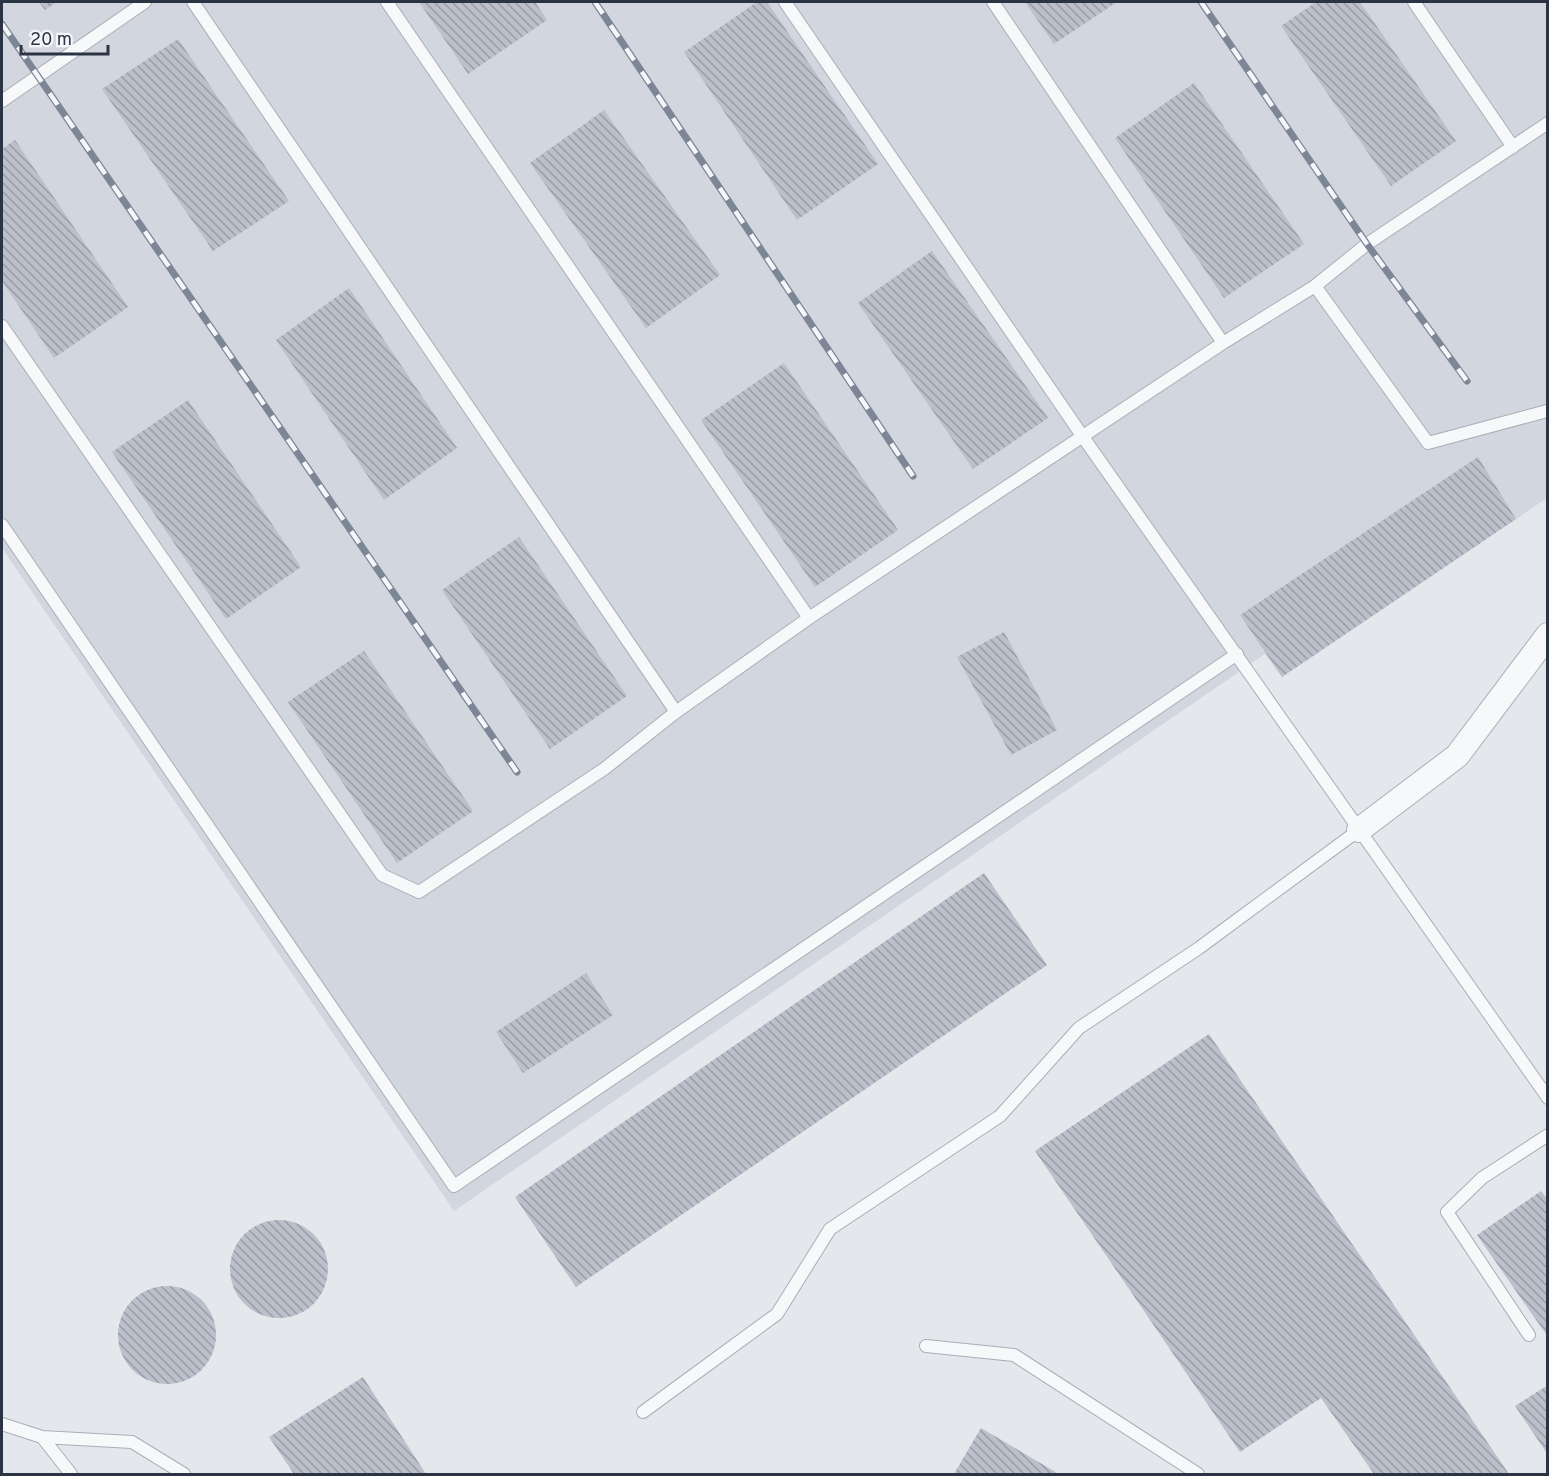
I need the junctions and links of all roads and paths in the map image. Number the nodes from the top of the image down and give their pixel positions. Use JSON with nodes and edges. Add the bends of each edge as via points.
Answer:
{"nodes":[{"id":1,"x":146,"y":2,"type":"edge"},
{"id":2,"x":193,"y":2,"type":"edge"},
{"id":3,"x":387,"y":2,"type":"edge"},
{"id":4,"x":785,"y":2,"type":"edge"},
{"id":5,"x":993,"y":2,"type":"edge"},
{"id":6,"x":1414,"y":2,"type":"edge"},
{"id":7,"x":2,"y":101,"type":"edge"},
{"id":8,"x":1548,"y":123,"type":"edge"},
{"id":9,"x":1513,"y":147,"type":"junction"},
{"id":10,"x":1315,"y":286,"type":"junction"},
{"id":11,"x":2,"y":326,"type":"edge"},
{"id":12,"x":1223,"y":343,"type":"junction"},
{"id":13,"x":1547,"y":411,"type":"edge"},
{"id":14,"x":1083,"y":437,"type":"junction"},
{"id":15,"x":2,"y":525,"type":"edge"},
{"id":16,"x":809,"y":618,"type":"junction"},
{"id":17,"x":1548,"y":635,"type":"edge"},
{"id":18,"x":1237,"y":654,"type":"junction"},
{"id":19,"x":675,"y":712,"type":"junction"},
{"id":20,"x":1359,"y":830,"type":"junction"},
{"id":21,"x":1548,"y":1098,"type":"edge"},
{"id":22,"x":1548,"y":1135,"type":"edge"},
{"id":23,"x":1529,"y":1335,"type":"dead end"},
{"id":24,"x":926,"y":1346,"type":"dead end"},
{"id":25,"x":643,"y":1412,"type":"dead end"},
{"id":26,"x":2,"y":1424,"type":"edge"},
{"id":27,"x":42,"y":1437,"type":"junction"},
{"id":28,"x":71,"y":1474,"type":"edge"},
{"id":29,"x":184,"y":1474,"type":"edge"},
{"id":30,"x":1198,"y":1474,"type":"edge"}],
"edges":[{"from":1,"to":7,"type":"lane"},
{"from":2,"to":19,"type":"lane"},
{"from":3,"to":16,"type":"lane"},
{"from":4,"to":14,"type":"lane"},
{"from":5,"to":12,"type":"lane"},
{"from":6,"to":9,"type":"lane"},
{"from":8,"to":9,"type":"lane"},
{"from":9,"to":10,"type":"lane","via":[[1367,244]]},
{"from":10,"to":12,"type":"lane"},
{"from":10,"to":13,"type":"lane","via":[[1428,443]]},
{"from":11,"to":19,"type":"lane","via":[[382,874],[419,892],[604,769]]},
{"from":12,"to":14,"type":"lane"},
{"from":14,"to":16,"type":"lane"},
{"from":14,"to":18,"type":"lane"},
{"from":15,"to":18,"type":"lane","via":[[454,1186]]},
{"from":16,"to":19,"type":"lane"},
{"from":17,"to":20,"type":"street","via":[[1457,756]]},
{"from":18,"to":20,"type":"lane"},
{"from":20,"to":21,"type":"lane"},
{"from":20,"to":25,"type":"lane","via":[[1199,948],[1079,1028],[1000,1116],[830,1228],[777,1314]]},
{"from":22,"to":23,"type":"lane","via":[[1482,1178],[1447,1212]]},
{"from":24,"to":30,"type":"lane","via":[[1014,1355]]},
{"from":26,"to":27,"type":"lane"},
{"from":27,"to":28,"type":"lane"},
{"from":27,"to":29,"type":"lane","via":[[132,1442]]}]}
